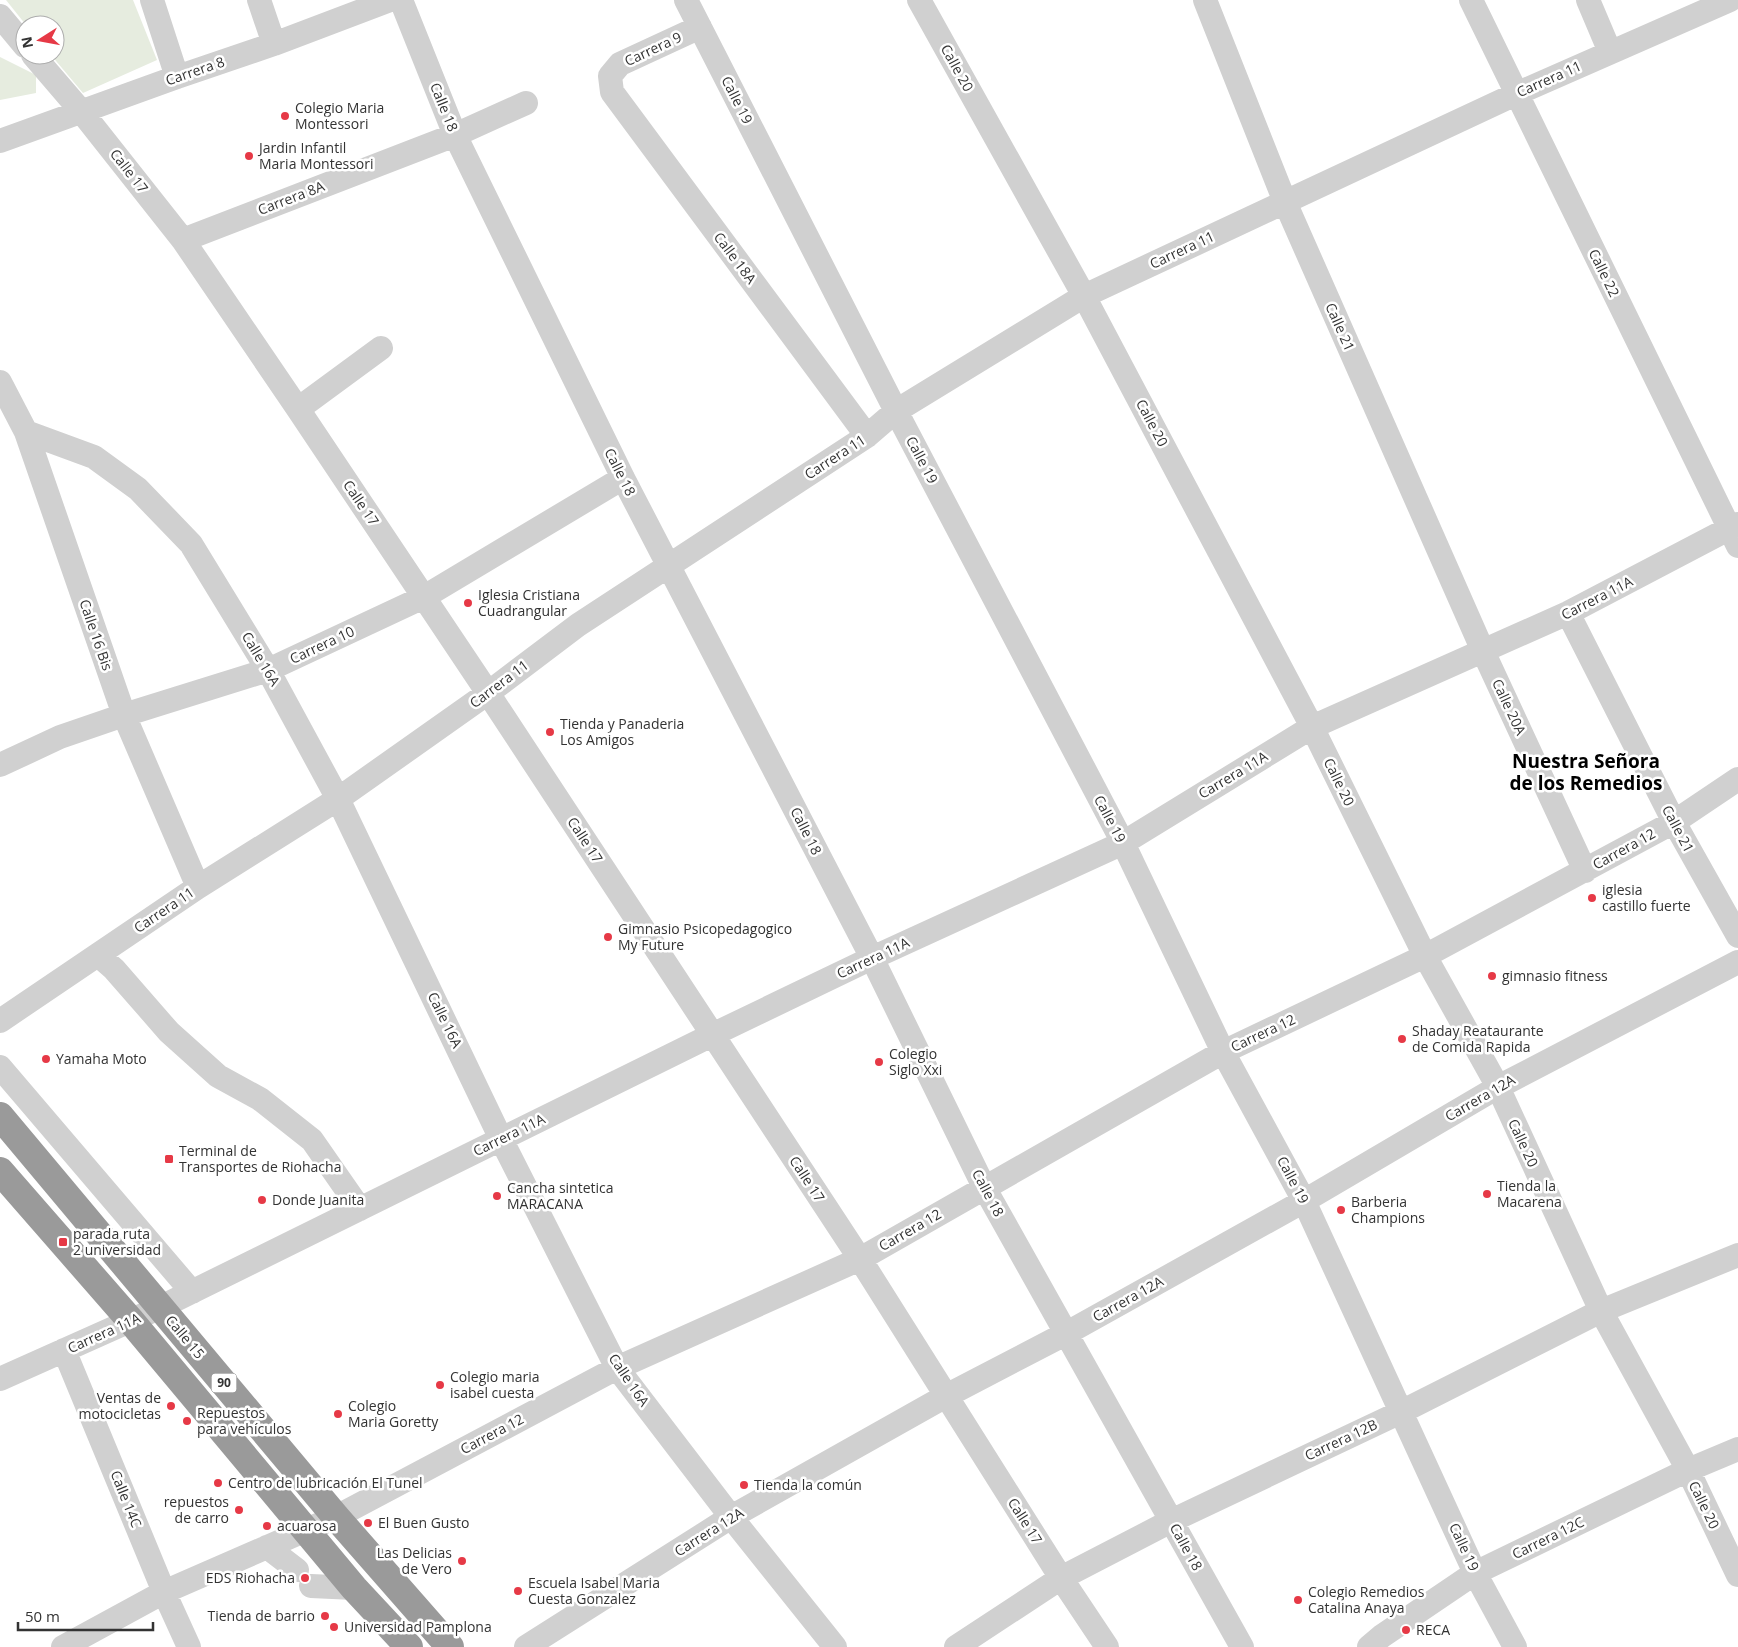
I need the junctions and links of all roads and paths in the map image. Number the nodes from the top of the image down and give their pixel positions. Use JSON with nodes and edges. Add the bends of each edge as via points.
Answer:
{"nodes":[{"id":1,"x":152,"y":0,"type":"edge"},
{"id":2,"x":259,"y":0,"type":"edge"},
{"id":3,"x":390,"y":0,"type":"edge"},
{"id":4,"x":402,"y":0,"type":"edge"},
{"id":5,"x":686,"y":0,"type":"edge"},
{"id":6,"x":919,"y":0,"type":"edge"},
{"id":7,"x":1205,"y":0,"type":"edge"},
{"id":8,"x":1471,"y":0,"type":"edge"},
{"id":9,"x":1588,"y":0,"type":"edge"},
{"id":10,"x":1730,"y":0,"type":"edge"},
{"id":11,"x":0,"y":16,"type":"edge"},
{"id":12,"x":700,"y":27,"type":"junction"},
{"id":13,"x":15,"y":34,"type":"edge"},
{"id":14,"x":274,"y":44,"type":"junction"},
{"id":15,"x":1610,"y":52,"type":"junction"},
{"id":16,"x":42,"y":65,"type":"edge"},
{"id":17,"x":610,"y":76,"type":"joint"},
{"id":18,"x":177,"y":77,"type":"junction"},
{"id":19,"x":1516,"y":94,"type":"junction"},
{"id":20,"x":526,"y":103,"type":"dead end"},
{"id":21,"x":81,"y":111,"type":"junction"},
{"id":22,"x":455,"y":135,"type":"junction"},
{"id":23,"x":0,"y":141,"type":"edge"},
{"id":24,"x":1285,"y":202,"type":"junction"},
{"id":25,"x":183,"y":240,"type":"junction"},
{"id":26,"x":1084,"y":296,"type":"junction"},
{"id":27,"x":381,"y":348,"type":"dead end"},
{"id":28,"x":0,"y":382,"type":"edge"},
{"id":29,"x":298,"y":409,"type":"junction"},
{"id":30,"x":896,"y":411,"type":"junction"},
{"id":31,"x":26,"y":432,"type":"junction"},
{"id":32,"x":867,"y":436,"type":"junction"},
{"id":33,"x":623,"y":478,"type":"junction"},
{"id":34,"x":1735,"y":533,"type":"edge"},
{"id":35,"x":668,"y":565,"type":"junction"},
{"id":36,"x":424,"y":597,"type":"junction"},
{"id":37,"x":1568,"y":613,"type":"junction"},
{"id":38,"x":1483,"y":651,"type":"junction"},
{"id":39,"x":268,"y":670,"type":"junction"},
{"id":40,"x":488,"y":693,"type":"junction"},
{"id":41,"x":124,"y":715,"type":"junction"},
{"id":42,"x":1312,"y":726,"type":"junction"},
{"id":43,"x":0,"y":765,"type":"edge"},
{"id":44,"x":1738,"y":779,"type":"edge"},
{"id":45,"x":338,"y":798,"type":"junction"},
{"id":46,"x":1674,"y":822,"type":"junction"},
{"id":47,"x":1123,"y":842,"type":"junction"},
{"id":48,"x":1585,"y":871,"type":"junction"},
{"id":49,"x":198,"y":887,"type":"junction"},
{"id":50,"x":1738,"y":936,"type":"edge"},
{"id":51,"x":98,"y":955,"type":"junction"},
{"id":52,"x":1425,"y":956,"type":"junction"},
{"id":53,"x":872,"y":958,"type":"junction"},
{"id":54,"x":1738,"y":962,"type":"edge"},
{"id":55,"x":0,"y":1021,"type":"edge"},
{"id":56,"x":712,"y":1035,"type":"junction"},
{"id":57,"x":1223,"y":1052,"type":"junction"},
{"id":58,"x":0,"y":1067,"type":"edge"},
{"id":59,"x":1498,"y":1087,"type":"junction"},
{"id":60,"x":0,"y":1116,"type":"edge"},
{"id":61,"x":501,"y":1139,"type":"junction"},
{"id":62,"x":0,"y":1171,"type":"edge"},
{"id":63,"x":984,"y":1187,"type":"junction"},
{"id":64,"x":1304,"y":1201,"type":"junction"},
{"id":65,"x":360,"y":1209,"type":"junction"},
{"id":66,"x":1738,"y":1255,"type":"edge"},
{"id":67,"x":860,"y":1259,"type":"junction"},
{"id":68,"x":192,"y":1292,"type":"junction"},
{"id":69,"x":161,"y":1307,"type":"junction"},
{"id":70,"x":1601,"y":1311,"type":"junction"},
{"id":71,"x":130,"y":1321,"type":"junction"},
{"id":72,"x":1067,"y":1334,"type":"junction"},
{"id":73,"x":64,"y":1350,"type":"junction"},
{"id":74,"x":617,"y":1368,"type":"junction"},
{"id":75,"x":0,"y":1379,"type":"edge"},
{"id":76,"x":946,"y":1396,"type":"junction"},
{"id":77,"x":1401,"y":1412,"type":"junction"},
{"id":78,"x":1738,"y":1449,"type":"edge"},
{"id":79,"x":1688,"y":1470,"type":"junction"},
{"id":80,"x":336,"y":1517,"type":"junction"},
{"id":81,"x":731,"y":1517,"type":"junction"},
{"id":82,"x":1171,"y":1521,"type":"junction"},
{"id":83,"x":307,"y":1533,"type":"junction"},
{"id":84,"x":267,"y":1546,"type":"junction"},
{"id":85,"x":1475,"y":1572,"type":"junction"},
{"id":86,"x":1738,"y":1575,"type":"edge"},
{"id":87,"x":1061,"y":1578,"type":"junction"},
{"id":88,"x":311,"y":1586,"type":"dead end"},
{"id":89,"x":354,"y":1588,"type":"junction"},
{"id":90,"x":164,"y":1592,"type":"junction"},
{"id":91,"x":63,"y":1647,"type":"edge"},
{"id":92,"x":190,"y":1647,"type":"edge"},
{"id":93,"x":409,"y":1647,"type":"edge"},
{"id":94,"x":450,"y":1647,"type":"edge"},
{"id":95,"x":526,"y":1647,"type":"edge"},
{"id":96,"x":835,"y":1647,"type":"edge"},
{"id":97,"x":956,"y":1647,"type":"edge"},
{"id":98,"x":1106,"y":1647,"type":"edge"},
{"id":99,"x":1242,"y":1647,"type":"edge"},
{"id":100,"x":1369,"y":1647,"type":"edge"},
{"id":101,"x":1515,"y":1647,"type":"edge"}],
"edges":[{"from":1,"to":18,"type":"street"},
{"from":2,"to":14,"type":"street"},
{"from":3,"to":14,"type":"street","name":"Carrera 8"},
{"from":4,"to":22,"type":"street","name":"Calle 18"},
{"from":5,"to":12,"type":"street","name":"Calle 19"},
{"from":6,"to":26,"type":"street","name":"Calle 20"},
{"from":7,"to":24,"type":"street","name":"Calle 21"},
{"from":8,"to":19,"type":"street","name":"Calle 22"},
{"from":9,"to":15,"type":"street"},
{"from":10,"to":15,"type":"street","name":"Carrera 11"},
{"from":11,"to":13,"type":"street"},
{"from":12,"to":17,"type":"street","name":"Carrera 9","via":[[620,64]]},
{"from":12,"to":30,"type":"street","name":"Calle 19"},
{"from":14,"to":18,"type":"street","name":"Carrera 8"},
{"from":15,"to":19,"type":"street","name":"Carrera 11"},
{"from":16,"to":21,"type":"street","name":"Calle 17"},
{"from":17,"to":32,"type":"street","name":"Calle 18A","via":[[612,92]]},
{"from":18,"to":21,"type":"street","name":"Carrera 8"},
{"from":19,"to":24,"type":"street","name":"Carrera 11"},
{"from":19,"to":34,"type":"street","name":"Calle 22"},
{"from":20,"to":22,"type":"street","name":"Carrera 8A"},
{"from":21,"to":23,"type":"street","name":"Carrera 8"},
{"from":21,"to":25,"type":"street","name":"Calle 17"},
{"from":22,"to":25,"type":"street","name":"Carrera 8A"},
{"from":22,"to":33,"type":"street","name":"Calle 18"},
{"from":24,"to":26,"type":"street","name":"Carrera 11"},
{"from":24,"to":38,"type":"street","name":"Calle 21"},
{"from":25,"to":29,"type":"street","name":"Calle 17"},
{"from":26,"to":30,"type":"street","name":"Carrera 11"},
{"from":26,"to":42,"type":"street","name":"Calle 20"},
{"from":27,"to":29,"type":"street"},
{"from":28,"to":31,"type":"street","name":"Calle 16 Bis"},
{"from":29,"to":36,"type":"street","name":"Calle 17"},
{"from":30,"to":32,"type":"street","name":"Carrera 11"},
{"from":30,"to":47,"type":"street","name":"Calle 19"},
{"from":31,"to":39,"type":"street","name":"Calle 16A","via":[[94,457],[138,489],[191,544]]},
{"from":31,"to":41,"type":"street","name":"Calle 16 Bis"},
{"from":32,"to":35,"type":"street","name":"Carrera 11"},
{"from":33,"to":35,"type":"street","name":"Calle 18"},
{"from":33,"to":36,"type":"street","name":"Carrera 10"},
{"from":34,"to":37,"type":"street","name":"Carrera 11A"},
{"from":35,"to":40,"type":"street","name":"Carrera 11","via":[[578,625]]},
{"from":35,"to":53,"type":"street","name":"Calle 18"},
{"from":36,"to":39,"type":"street","name":"Carrera 10"},
{"from":36,"to":40,"type":"street","name":"Calle 17"},
{"from":37,"to":38,"type":"street","name":"Carrera 11A"},
{"from":37,"to":46,"type":"street","name":"Calle 21"},
{"from":38,"to":42,"type":"street","name":"Carrera 11A"},
{"from":38,"to":48,"type":"street","name":"Calle 20A"},
{"from":39,"to":41,"type":"street","name":"Carrera 10"},
{"from":39,"to":45,"type":"street","name":"Calle 16A"},
{"from":40,"to":45,"type":"street","name":"Carrera 11"},
{"from":40,"to":56,"type":"street","name":"Calle 17"},
{"from":41,"to":43,"type":"street","name":"Carrera 10","via":[[60,736]]},
{"from":41,"to":49,"type":"street","name":"Calle 16 Bis"},
{"from":42,"to":47,"type":"street","name":"Carrera 11A"},
{"from":42,"to":52,"type":"street","name":"Calle 20"},
{"from":44,"to":46,"type":"street","name":"Carrera 12"},
{"from":45,"to":49,"type":"street","name":"Carrera 11"},
{"from":45,"to":61,"type":"street","name":"Calle 16A"},
{"from":46,"to":48,"type":"street","name":"Carrera 12"},
{"from":46,"to":50,"type":"street","name":"Calle 21"},
{"from":47,"to":53,"type":"street","name":"Carrera 11A"},
{"from":47,"to":57,"type":"street","name":"Calle 19"},
{"from":48,"to":52,"type":"street","name":"Carrera 12"},
{"from":49,"to":51,"type":"street","name":"Carrera 11"},
{"from":51,"to":55,"type":"street","name":"Carrera 11"},
{"from":51,"to":65,"type":"street","via":[[169,1032],[218,1076],[260,1099],[312,1140]]},
{"from":52,"to":57,"type":"street","name":"Carrera 12"},
{"from":52,"to":59,"type":"street","name":"Calle 20"},
{"from":53,"to":56,"type":"street","name":"Carrera 11A"},
{"from":53,"to":63,"type":"street","name":"Calle 18"},
{"from":54,"to":59,"type":"street","name":"Carrera 12A"},
{"from":56,"to":61,"type":"street","name":"Carrera 11A"},
{"from":56,"to":67,"type":"street","name":"Calle 17"},
{"from":57,"to":63,"type":"street","name":"Carrera 12"},
{"from":57,"to":64,"type":"street","name":"Calle 19"},
{"from":58,"to":68,"type":"street"},
{"from":59,"to":64,"type":"street","name":"Carrera 12A"},
{"from":59,"to":70,"type":"street","name":"Calle 20"},
{"from":60,"to":69,"type":"highway","name":"Calle 15","number":"90"},
{"from":61,"to":65,"type":"street","name":"Carrera 11A"},
{"from":61,"to":74,"type":"street","name":"Calle 16A"},
{"from":62,"to":71,"type":"highway","number":"90"},
{"from":63,"to":67,"type":"street","name":"Carrera 12"},
{"from":63,"to":72,"type":"street","name":"Calle 18"},
{"from":64,"to":72,"type":"street","name":"Carrera 12A"},
{"from":64,"to":77,"type":"street","name":"Calle 19"},
{"from":65,"to":68,"type":"street","name":"Carrera 11A"},
{"from":66,"to":70,"type":"street","name":"Carrera 12B"},
{"from":67,"to":74,"type":"street","name":"Carrera 12"},
{"from":67,"to":76,"type":"street","name":"Calle 17"},
{"from":68,"to":69,"type":"street","name":"Carrera 11A"},
{"from":69,"to":71,"type":"street","name":"Carrera 11A"},
{"from":69,"to":80,"type":"highway","name":"Calle 15","number":"90"},
{"from":70,"to":77,"type":"street","name":"Carrera 12B"},
{"from":70,"to":79,"type":"street","name":"Calle 20"},
{"from":71,"to":73,"type":"street","name":"Carrera 11A"},
{"from":71,"to":83,"type":"highway","number":"90"},
{"from":72,"to":76,"type":"street","name":"Carrera 12A"},
{"from":72,"to":82,"type":"street","name":"Calle 18"},
{"from":73,"to":75,"type":"street","name":"Carrera 11A"},
{"from":73,"to":90,"type":"street","name":"Calle 14C"},
{"from":74,"to":80,"type":"street","name":"Carrera 12"},
{"from":74,"to":81,"type":"street","name":"Calle 16A"},
{"from":76,"to":81,"type":"street","name":"Carrera 12A"},
{"from":76,"to":87,"type":"street","name":"Calle 17"},
{"from":77,"to":82,"type":"street","name":"Carrera 12B"},
{"from":77,"to":85,"type":"street","name":"Calle 19"},
{"from":78,"to":79,"type":"street","name":"Carrera 12C"},
{"from":79,"to":85,"type":"street","name":"Carrera 12C"},
{"from":79,"to":86,"type":"street","name":"Calle 20"},
{"from":80,"to":83,"type":"street","name":"Carrera 12"},
{"from":80,"to":94,"type":"highway","name":"Calle 15","number":"90"},
{"from":81,"to":95,"type":"street","name":"Carrera 12A"},
{"from":81,"to":96,"type":"street","name":"Calle 16A"},
{"from":82,"to":87,"type":"street","name":"Carrera 12B"},
{"from":82,"to":99,"type":"street","name":"Calle 18"},
{"from":83,"to":84,"type":"street","name":"Carrera 12"},
{"from":83,"to":84,"type":"street","via":[[297,1570]]},
{"from":83,"to":89,"type":"highway","number":"90"},
{"from":84,"to":90,"type":"street","name":"Carrera 12"},
{"from":85,"to":100,"type":"street","name":"Carrera 12C"},
{"from":85,"to":101,"type":"street","name":"Calle 19"},
{"from":87,"to":97,"type":"street","name":"Carrera 12B"},
{"from":87,"to":98,"type":"street","name":"Calle 17"},
{"from":88,"to":89,"type":"street"},
{"from":89,"to":93,"type":"highway","number":"90"},
{"from":90,"to":91,"type":"street","name":"Carrera 12"},
{"from":90,"to":92,"type":"street","name":"Calle 14C"}]}
